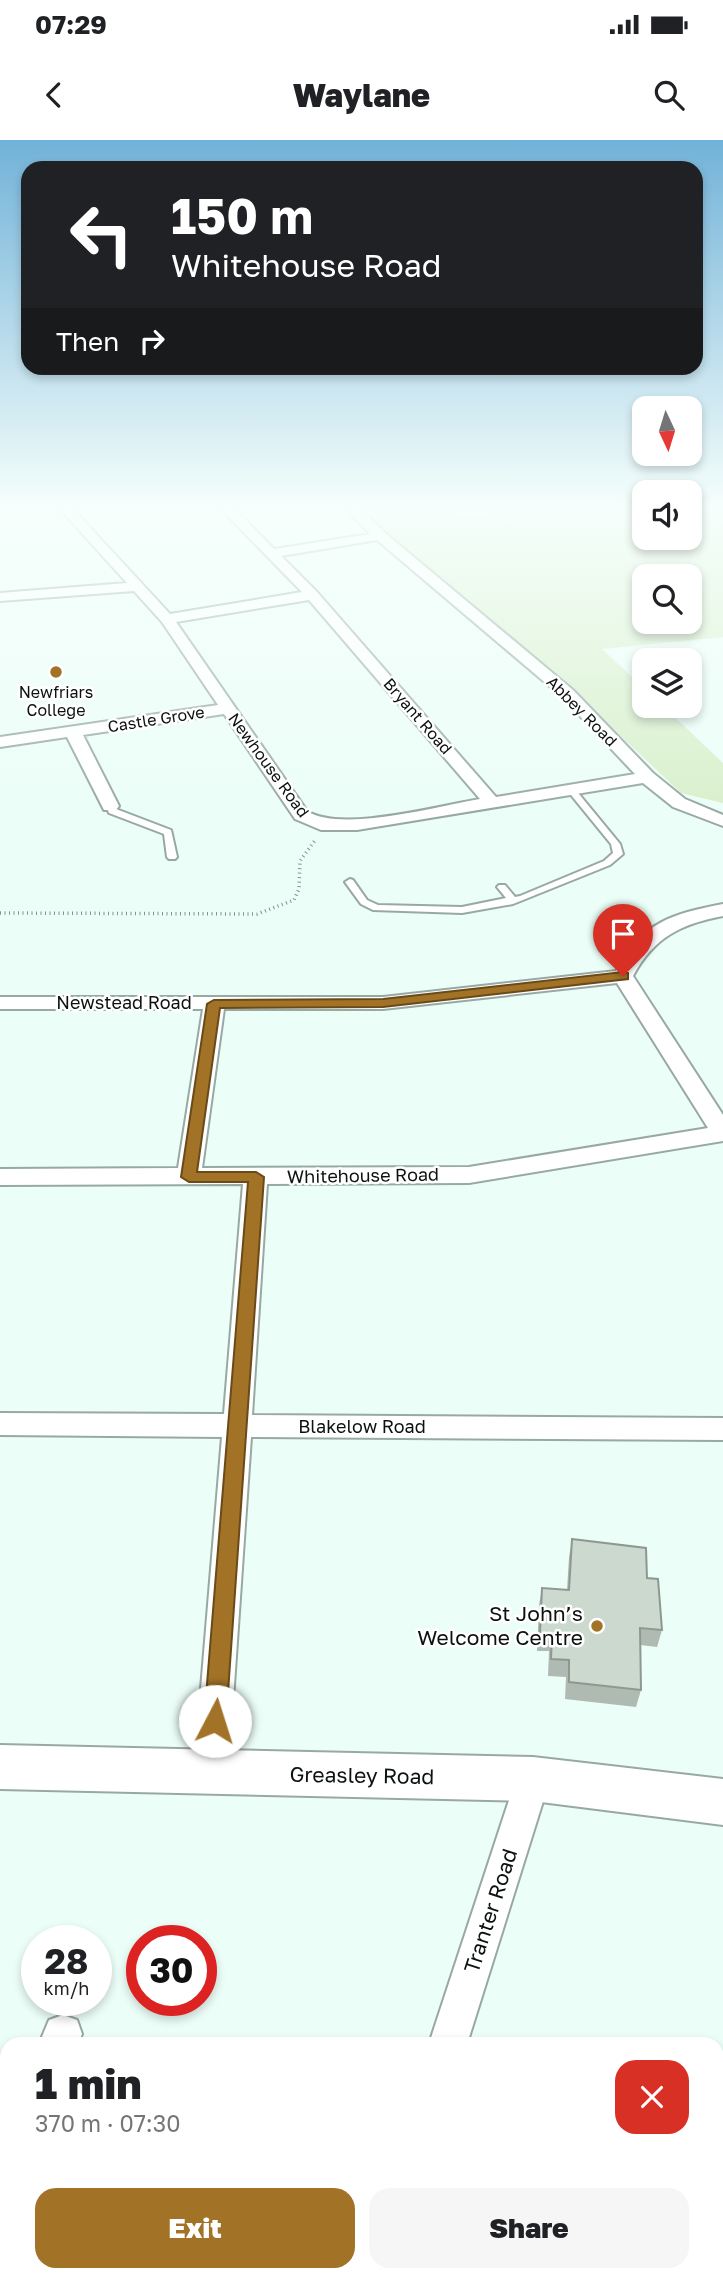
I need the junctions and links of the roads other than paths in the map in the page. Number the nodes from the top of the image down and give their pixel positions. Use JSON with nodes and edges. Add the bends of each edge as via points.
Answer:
{"nodes":[{"id":1,"x":156,"y":608,"type":"edge"},
{"id":2,"x":234,"y":608,"type":"edge"},
{"id":3,"x":324,"y":608,"type":"edge"},
{"id":4,"x":466,"y":608,"type":"edge"},
{"id":5,"x":167,"y":619,"type":"junction"},
{"id":6,"x":229,"y":708,"type":"junction"},
{"id":7,"x":73,"y":732,"type":"junction"},
{"id":8,"x":0,"y":742,"type":"edge"},
{"id":9,"x":647,"y":777,"type":"junction"},
{"id":10,"x":572,"y":790,"type":"junction"},
{"id":11,"x":494,"y":804,"type":"junction"},
{"id":12,"x":110,"y":806,"type":"joint"},
{"id":13,"x":723,"y":821,"type":"edge"},
{"id":14,"x":172,"y":857,"type":"dead end"},
{"id":15,"x":350,"y":882,"type":"dead end"},
{"id":16,"x":502,"y":887,"type":"dead end"},
{"id":17,"x":513,"y":901,"type":"junction"},
{"id":18,"x":723,"y":910,"type":"edge"},
{"id":19,"x":623,"y":976,"type":"junction"},
{"id":20,"x":0,"y":1003,"type":"edge"},
{"id":21,"x":214,"y":1004,"type":"junction"},
{"id":22,"x":723,"y":1133,"type":"edge"},
{"id":23,"x":0,"y":1177,"type":"edge"},
{"id":24,"x":189,"y":1177,"type":"junction"},
{"id":25,"x":256,"y":1177,"type":"junction"},
{"id":26,"x":0,"y":1424,"type":"edge"},
{"id":27,"x":239,"y":1426,"type":"junction"},
{"id":28,"x":723,"y":1429,"type":"edge"},
{"id":29,"x":0,"y":1767,"type":"edge"},
{"id":30,"x":211,"y":1773,"type":"junction"},
{"id":31,"x":533,"y":1779,"type":"junction"},
{"id":32,"x":723,"y":1802,"type":"edge"},
{"id":33,"x":450,"y":2037,"type":"edge"}],
"edges":[{"from":1,"to":5,"type":"street","name":"Newhouse Road"},
{"from":2,"to":5,"type":"street"},
{"from":3,"to":11,"type":"street","name":"Bryant Road"},
{"from":4,"to":9,"type":"street","name":"Abbey Road","via":[[567,693]]},
{"from":5,"to":6,"type":"street","name":"Newhouse Road"},
{"from":6,"to":7,"type":"street","name":"Castle Grove"},
{"from":6,"to":11,"type":"street","name":"Newhouse Road","via":[[301,815],[325,827]]},
{"from":7,"to":8,"type":"street","name":"Castle Grove"},
{"from":7,"to":12,"type":"street"},
{"from":9,"to":10,"type":"street","name":"Newhouse Road"},
{"from":9,"to":13,"type":"street","name":"Abbey Road","via":[[679,803]]},
{"from":10,"to":11,"type":"street","name":"Newhouse Road"},
{"from":10,"to":17,"type":"lane","via":[[618,854],[607,863]]},
{"from":12,"to":14,"type":"lane","via":[[126,818],[168,832]]},
{"from":15,"to":17,"type":"lane","via":[[364,902],[385,910],[462,910]]},
{"from":16,"to":17,"type":"lane"},
{"from":18,"to":19,"type":"street","via":[[682,918],[653,931],[636,949]]},
{"from":19,"to":21,"type":"street","name":"Newstead Road","via":[[383,1003]]},
{"from":19,"to":22,"type":"street"},
{"from":20,"to":21,"type":"street","name":"Newstead Road"},
{"from":21,"to":24,"type":"street"},
{"from":22,"to":25,"type":"street","name":"Whitehouse Road","via":[[469,1175]]},
{"from":23,"to":24,"type":"street","name":"Whitehouse Road"},
{"from":24,"to":25,"type":"street","name":"Whitehouse Road"},
{"from":25,"to":27,"type":"street"},
{"from":26,"to":27,"type":"street","name":"Blakelow Road"},
{"from":27,"to":28,"type":"street","name":"Blakelow Road"},
{"from":27,"to":30,"type":"street"},
{"from":29,"to":30,"type":"street","name":"Greasley Road"},
{"from":30,"to":31,"type":"street","name":"Greasley Road"},
{"from":31,"to":32,"type":"street","name":"Greasley Road"},
{"from":31,"to":33,"type":"street","name":"Tranter Road"}]}
